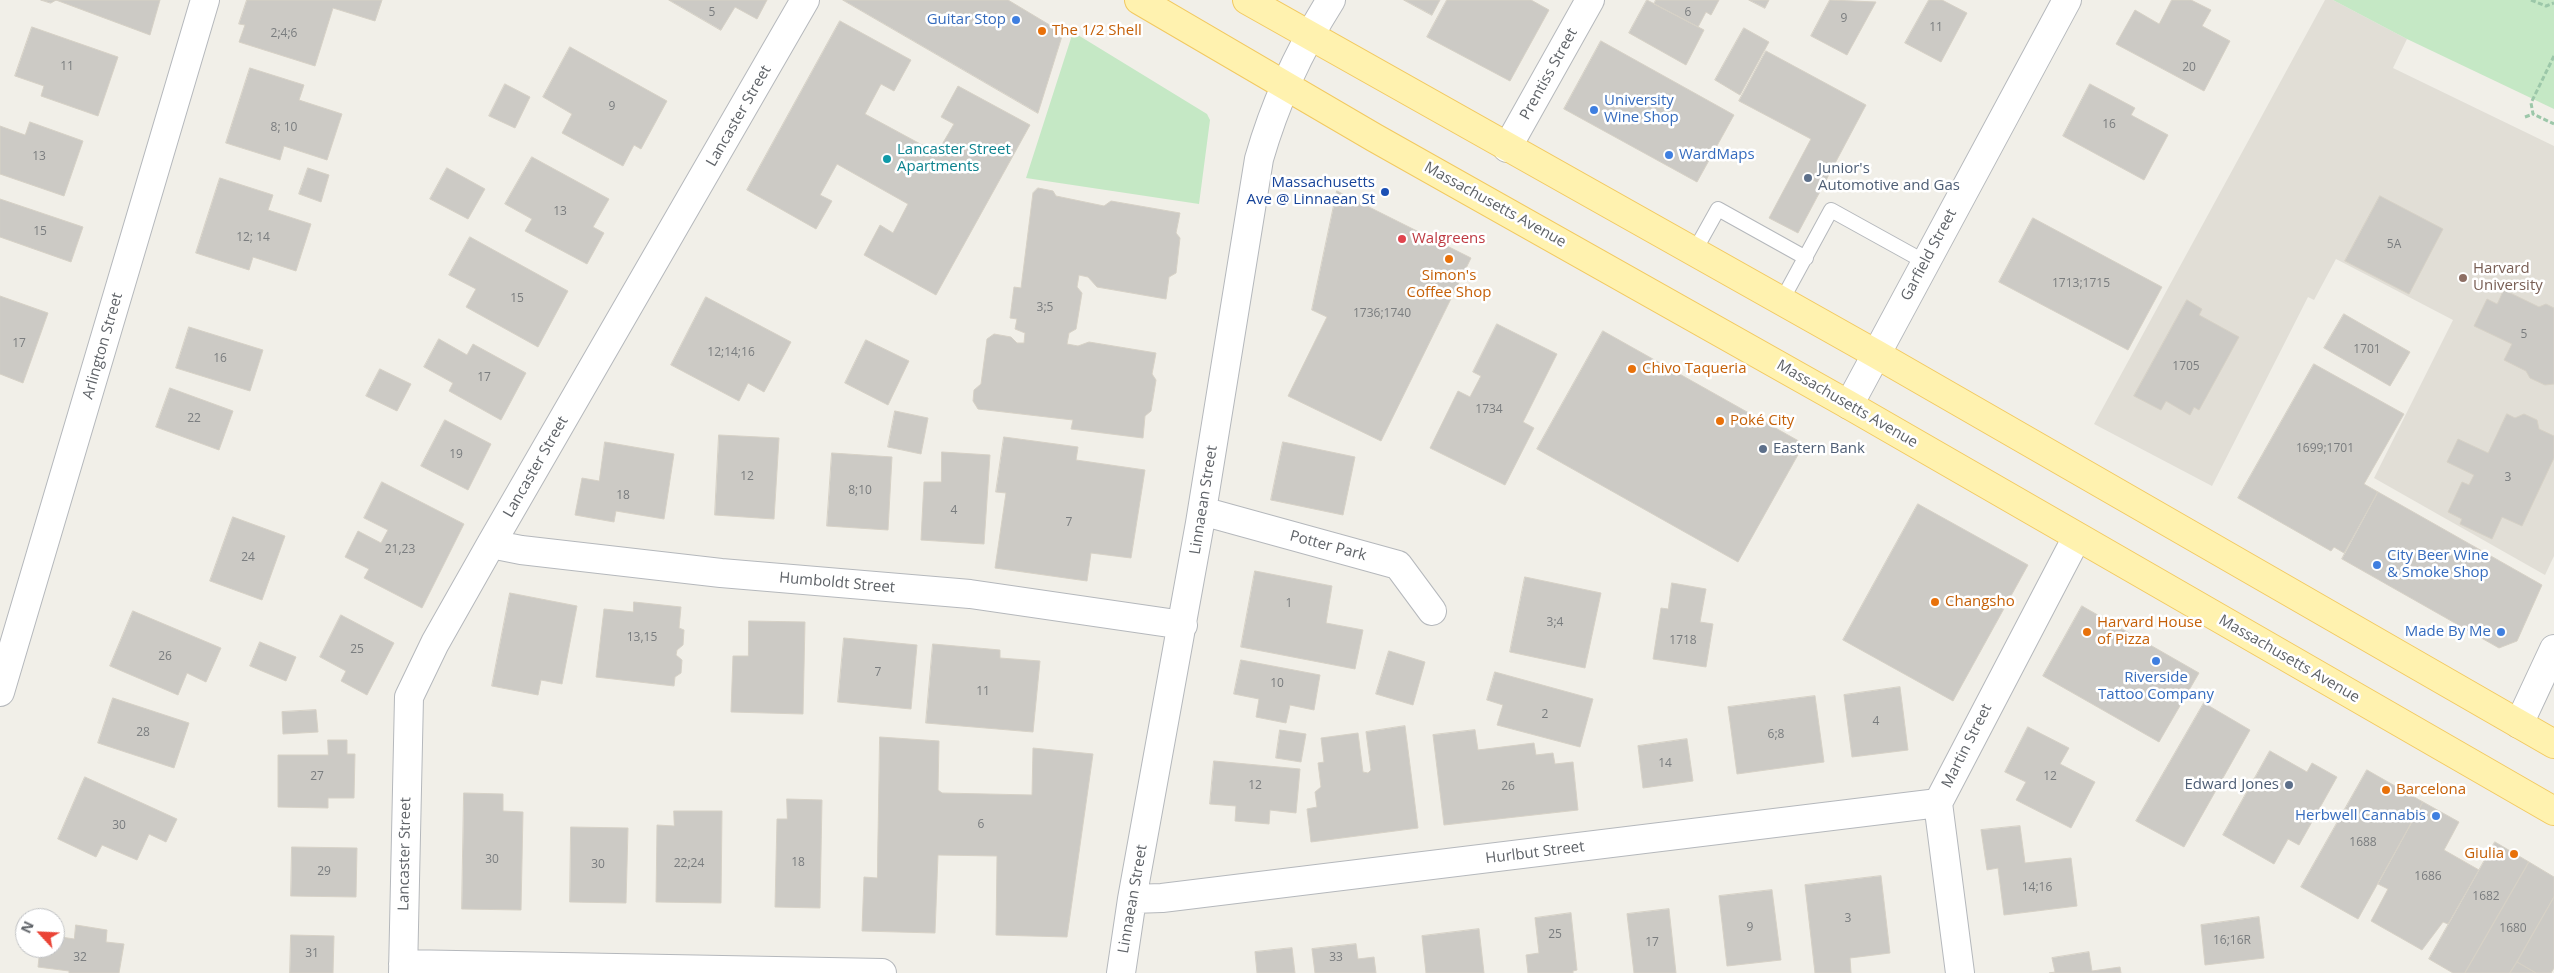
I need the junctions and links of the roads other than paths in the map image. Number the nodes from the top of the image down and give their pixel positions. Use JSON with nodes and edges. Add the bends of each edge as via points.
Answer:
{"nodes":[{"id":1,"x":205,"y":0,"type":"edge"},
{"id":2,"x":805,"y":0,"type":"edge"},
{"id":3,"x":1139,"y":0,"type":"edge"},
{"id":4,"x":1247,"y":0,"type":"edge"},
{"id":5,"x":1332,"y":0,"type":"edge"},
{"id":6,"x":1590,"y":0,"type":"edge"},
{"id":7,"x":2067,"y":0,"type":"edge"},
{"id":8,"x":1309,"y":35,"type":"junction"},
{"id":9,"x":1286,"y":85,"type":"junction"},
{"id":10,"x":1508,"y":148,"type":"junction"},
{"id":11,"x":1694,"y":252,"type":"junction"},
{"id":12,"x":1806,"y":258,"type":"junction"},
{"id":13,"x":1925,"y":262,"type":"junction"},
{"id":14,"x":1782,"y":302,"type":"junction"},
{"id":15,"x":1876,"y":354,"type":"junction"},
{"id":16,"x":1849,"y":405,"type":"junction"},
{"id":17,"x":1202,"y":511,"type":"junction"},
{"id":18,"x":2077,"y":537,"type":"junction"},
{"id":19,"x":491,"y":544,"type":"junction"},
{"id":20,"x":1432,"y":611,"type":"dead end"},
{"id":21,"x":1182,"y":625,"type":"junction"},
{"id":22,"x":2554,"y":650,"type":"edge"},
{"id":23,"x":0,"y":692,"type":"edge"},
{"id":24,"x":2519,"y":724,"type":"junction"},
{"id":25,"x":2554,"y":744,"type":"edge"},
{"id":26,"x":1938,"y":803,"type":"junction"},
{"id":27,"x":2554,"y":811,"type":"edge"},
{"id":28,"x":1132,"y":899,"type":"junction"},
{"id":29,"x":403,"y":968,"type":"edge"},
{"id":30,"x":882,"y":973,"type":"edge"},
{"id":31,"x":1120,"y":973,"type":"edge"},
{"id":32,"x":1960,"y":973,"type":"edge"}],
"edges":[{"from":1,"to":23,"type":"street","name":"Arlington Street"},
{"from":2,"to":19,"type":"street","name":"Lancaster Street"},
{"from":3,"to":9,"type":"main road","name":"Massachusetts Avenue"},
{"from":4,"to":8,"type":"main road"},
{"from":5,"to":8,"type":"street","name":"Linnaean Street"},
{"from":6,"to":10,"type":"street","name":"Prentiss Street"},
{"from":7,"to":13,"type":"street","name":"Garfield Street"},
{"from":8,"to":9,"type":"street","name":"Linnaean Street"},
{"from":8,"to":10,"type":"main road"},
{"from":9,"to":16,"type":"main road","name":"Massachusetts Avenue"},
{"from":9,"to":17,"type":"street","name":"Linnaean Street","via":[[1259,159]]},
{"from":10,"to":11,"type":"main road"},
{"from":11,"to":12,"type":"lane","via":[[1718,209]]},
{"from":11,"to":14,"type":"main road"},
{"from":12,"to":13,"type":"lane","via":[[1831,210]]},
{"from":12,"to":14,"type":"lane"},
{"from":13,"to":15,"type":"street","name":"Garfield Street"},
{"from":14,"to":15,"type":"main road"},
{"from":15,"to":16,"type":"street","name":"Garfield Street"},
{"from":15,"to":24,"type":"main road"},
{"from":16,"to":18,"type":"main road","name":"Massachusetts Avenue"},
{"from":17,"to":20,"type":"street","name":"Potter Park","via":[[1398,565]]},
{"from":17,"to":21,"type":"street","name":"Linnaean Street"},
{"from":18,"to":26,"type":"street","name":"Martin Street"},
{"from":18,"to":27,"type":"main road","name":"Massachusetts Avenue"},
{"from":19,"to":21,"type":"street","name":"Humboldt Street","via":[[721,573],[970,594]]},
{"from":19,"to":29,"type":"street","name":"Lancaster Street","via":[[435,643],[409,697]]},
{"from":21,"to":28,"type":"street","name":"Linnaean Street"},
{"from":22,"to":24,"type":"street"},
{"from":24,"to":25,"type":"main road"},
{"from":26,"to":28,"type":"street","name":"Hurlbut Street","via":[[1182,896]]},
{"from":26,"to":32,"type":"street","name":"Martin Street"},
{"from":28,"to":31,"type":"street","name":"Linnaean Street"},
{"from":29,"to":30,"type":"street"}]}
